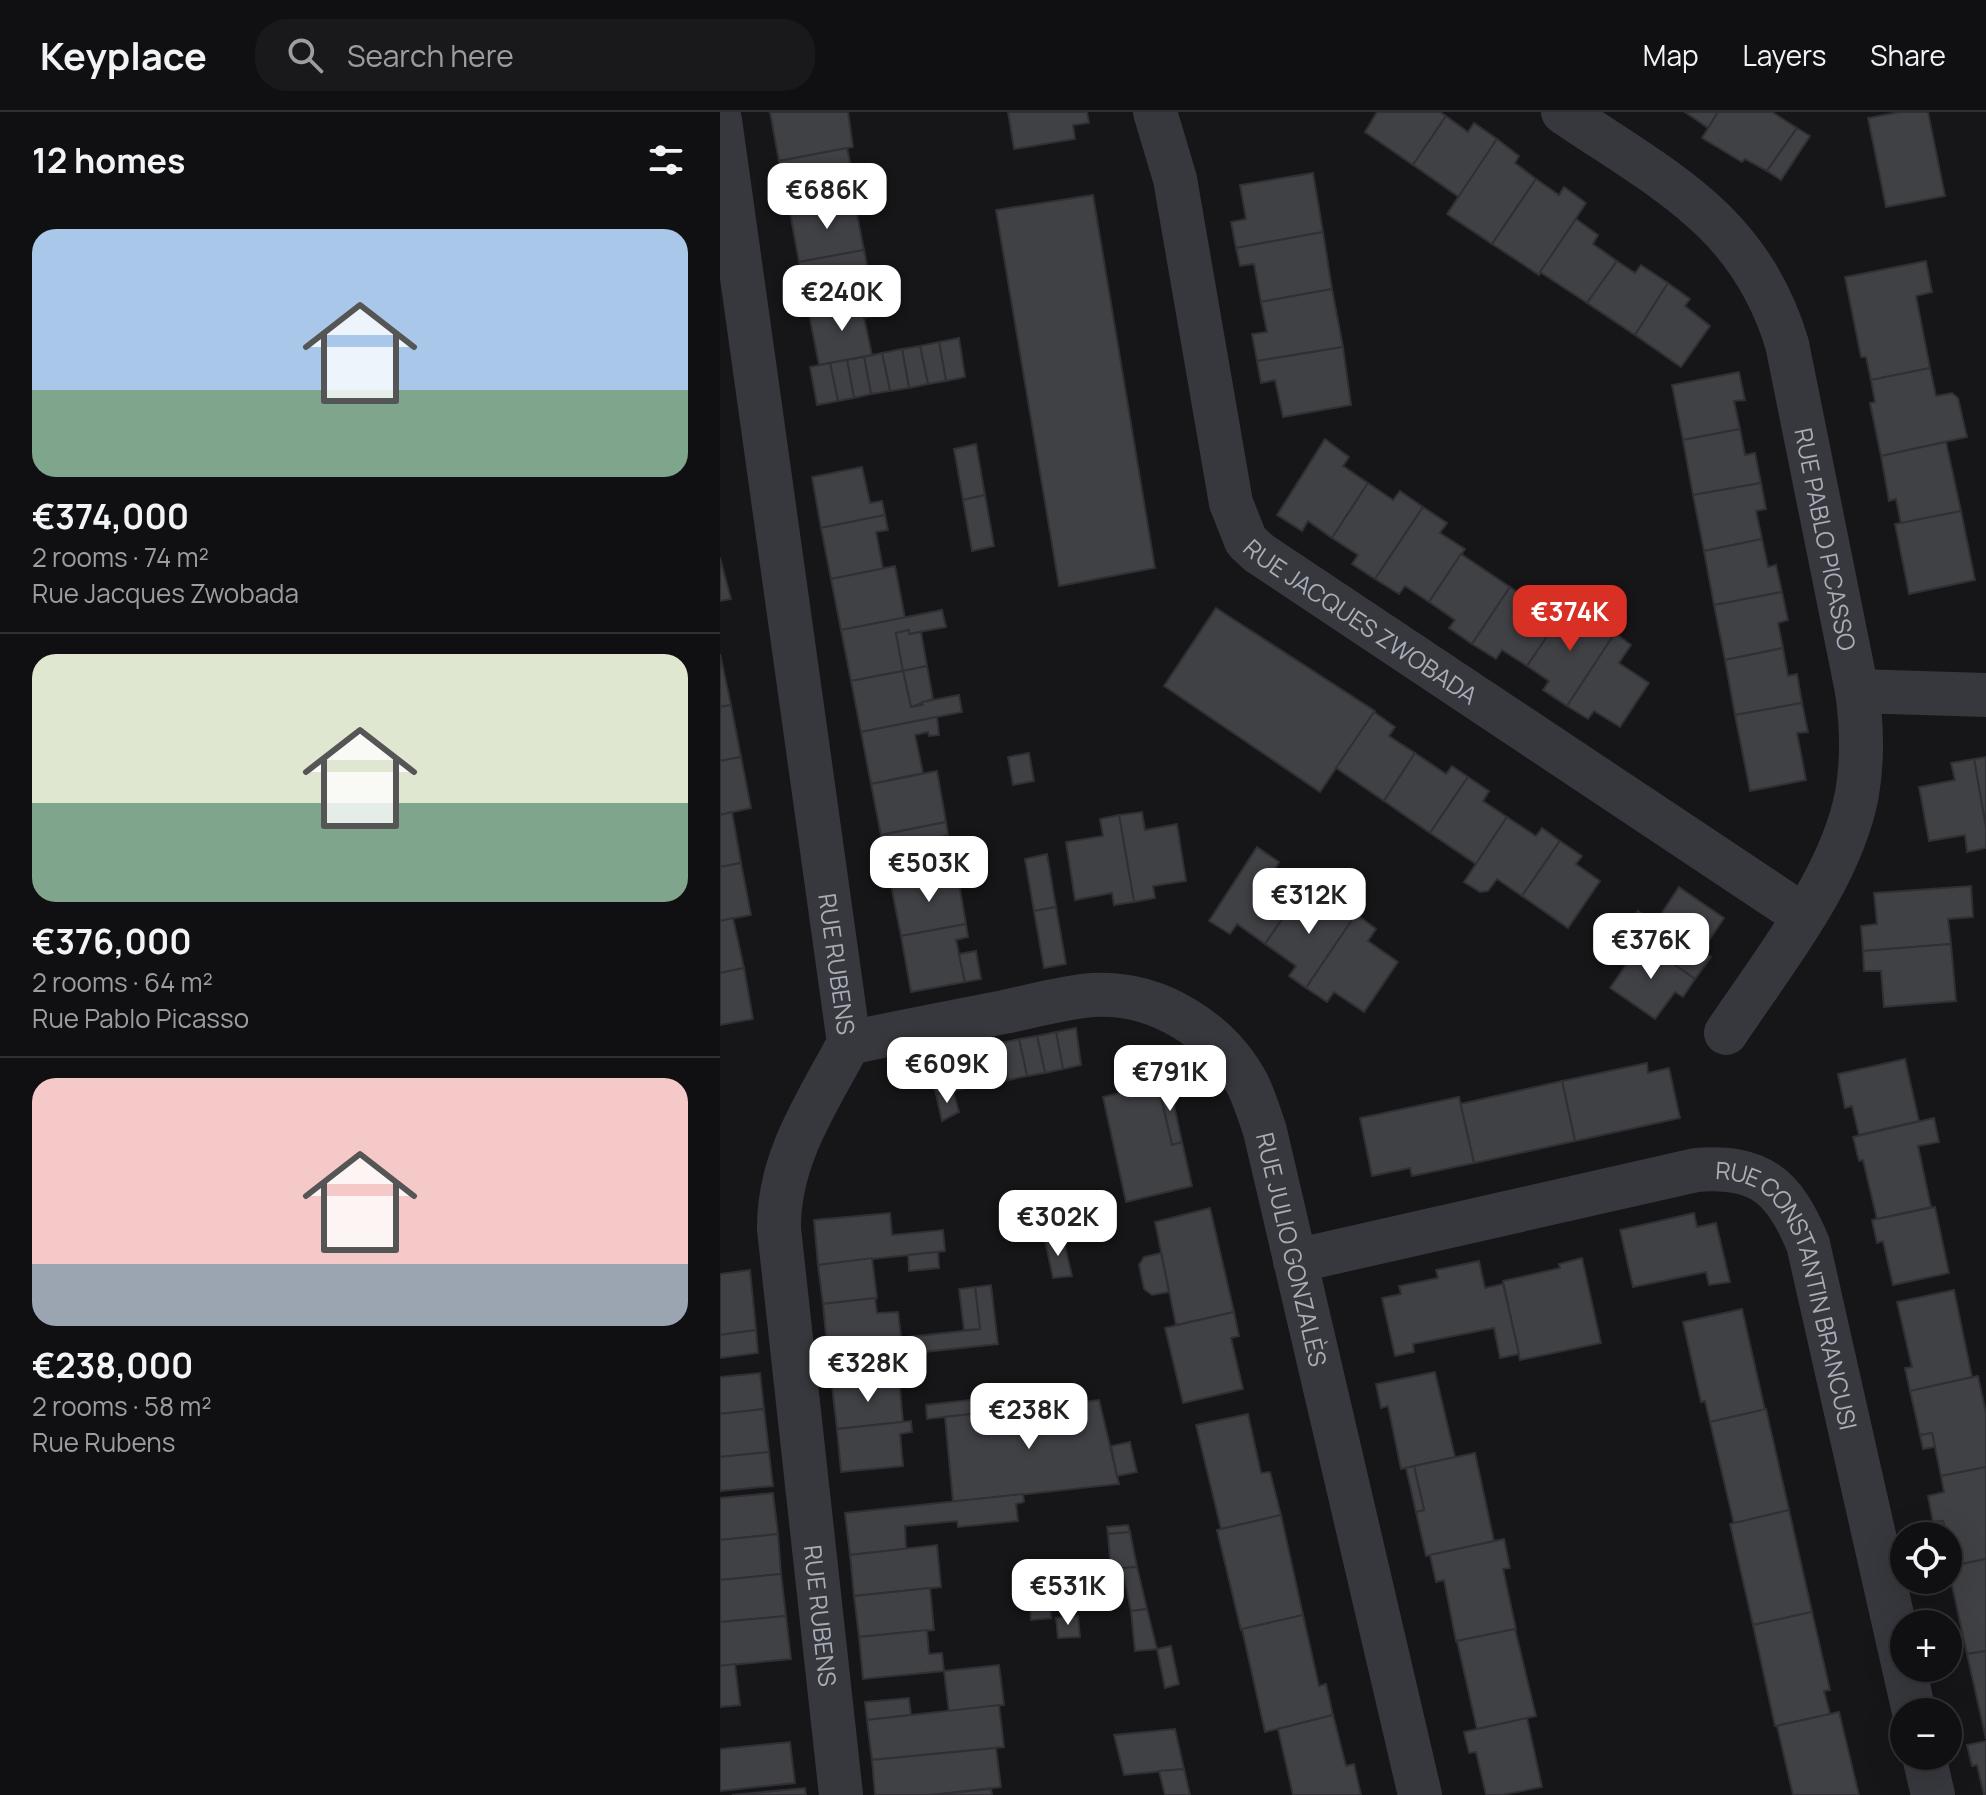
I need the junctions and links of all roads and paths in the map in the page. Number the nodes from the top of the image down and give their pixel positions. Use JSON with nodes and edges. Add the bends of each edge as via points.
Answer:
{"nodes":[{"id":1,"x":1155,"y":112,"type":"edge"},
{"id":2,"x":1563,"y":112,"type":"edge"},
{"id":3,"x":720,"y":120,"type":"edge"},
{"id":4,"x":1857,"y":691,"type":"junction"},
{"id":5,"x":1986,"y":695,"type":"edge"},
{"id":6,"x":1804,"y":916,"type":"junction"},
{"id":7,"x":1726,"y":1033,"type":"dead end"},
{"id":8,"x":849,"y":1043,"type":"junction"},
{"id":9,"x":1295,"y":1261,"type":"junction"},
{"id":10,"x":1911,"y":1698,"type":"edge"},
{"id":11,"x":1927,"y":1770,"type":"edge"},
{"id":12,"x":841,"y":1795,"type":"edge"},
{"id":13,"x":1420,"y":1795,"type":"edge"},
{"id":14,"x":1933,"y":1795,"type":"edge"}],
"edges":[{"from":1,"to":6,"type":"street","name":"RUE JACQUES ZWOBADA","via":[[1175,179],[1231,503],[1246,541]]},
{"from":2,"to":4,"type":"street","name":"RUE PABLO PICASSO","via":[[1715,220],[1772,299],[1787,344]]},
{"from":3,"to":8,"type":"street","name":"RUE RUBENS"},
{"from":4,"to":5,"type":"street"},
{"from":4,"to":6,"type":"street","name":"RUE PABLO PICASSO","via":[[1862,745],[1857,797],[1839,851]]},
{"from":6,"to":7,"type":"street","name":"RUE PABLO PICASSO"},
{"from":8,"to":9,"type":"street","name":"RUE JULIO GONZALÈS","via":[[1093,995],[1139,999],[1165,1008],[1204,1033],[1248,1085],[1265,1131]]},
{"from":8,"to":12,"type":"street","name":"RUE RUBENS","via":[[793,1147],[779,1203]]},
{"from":9,"to":10,"type":"street","name":"RUE CONSTANTIN BRANCUSI","via":[[1696,1170],[1726,1168],[1755,1175],[1796,1215],[1808,1244]]},
{"from":9,"to":13,"type":"street","name":"RUE JULIO GONZALÈS"},
{"from":11,"to":14,"type":"street"}]}
